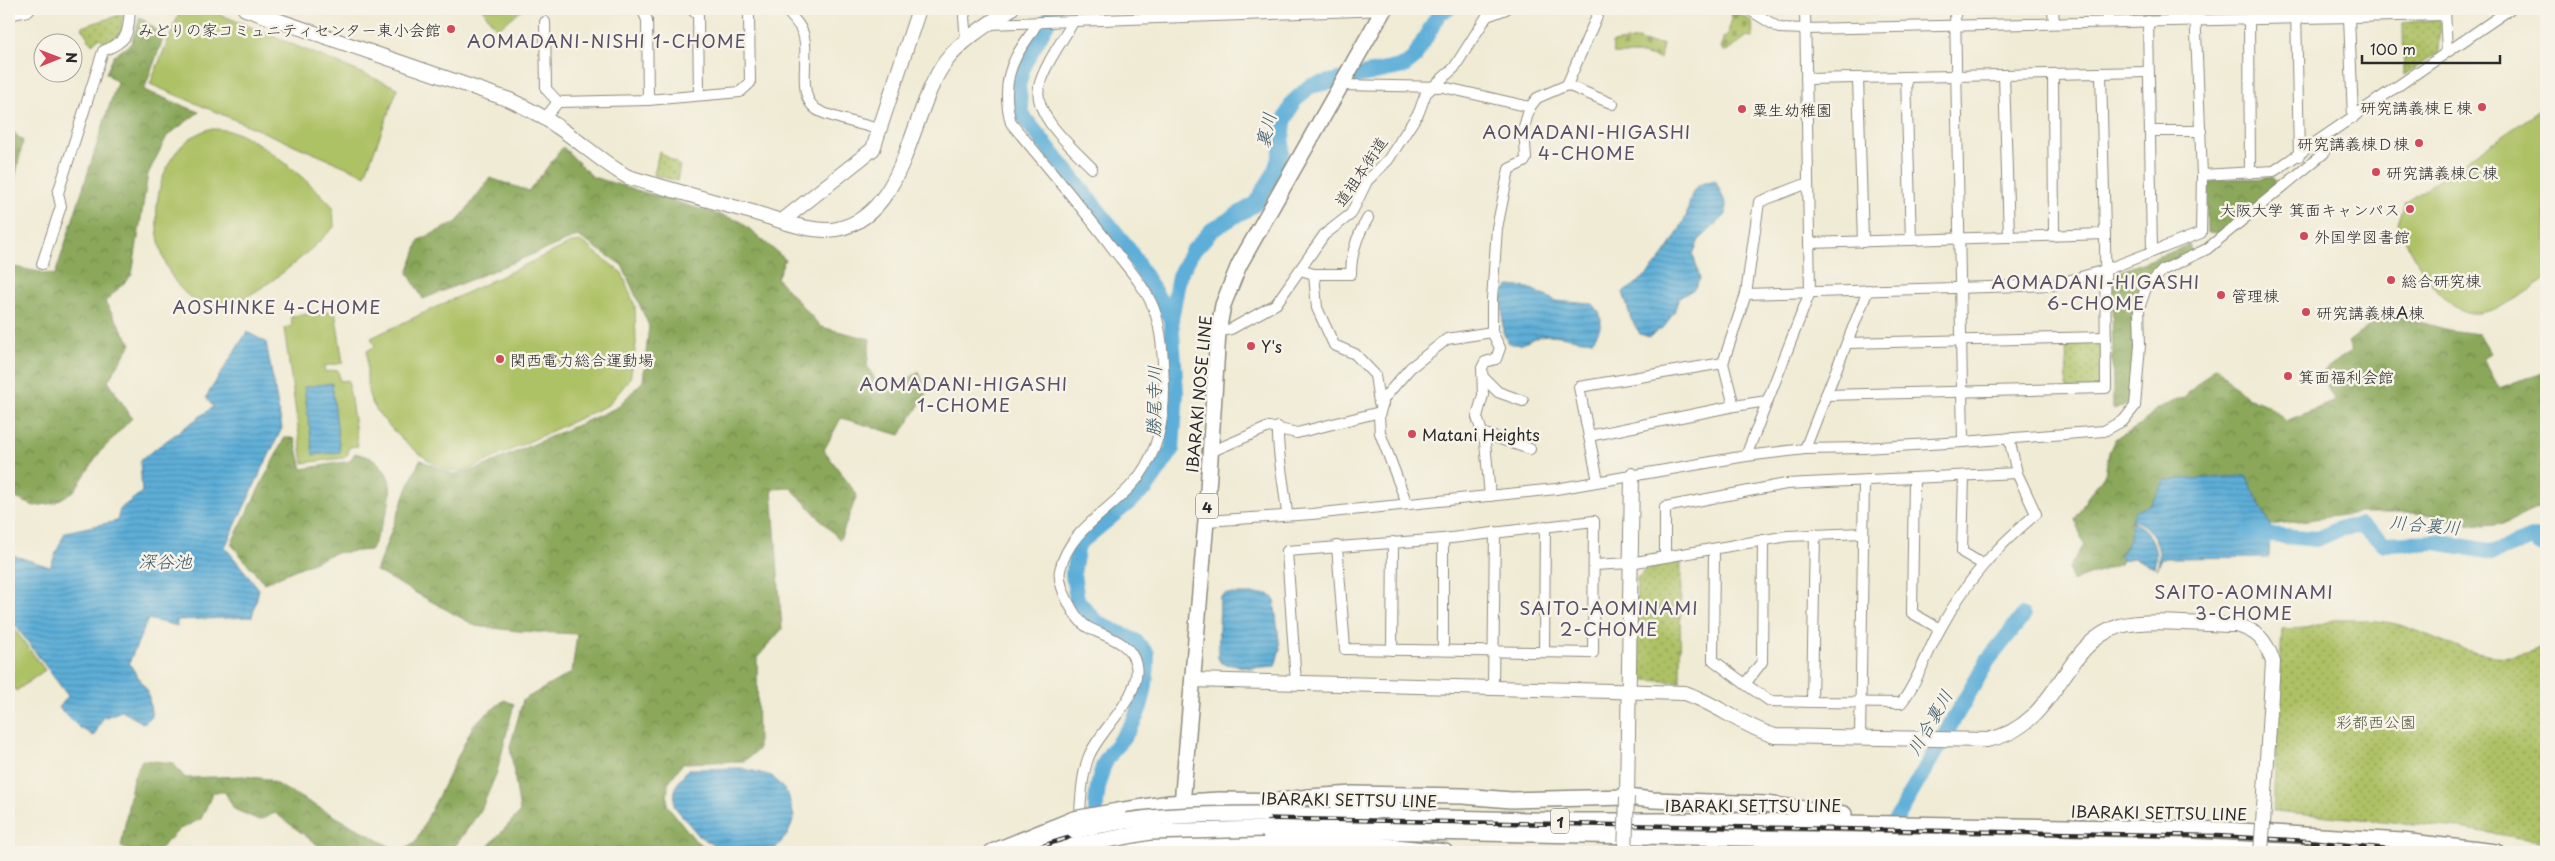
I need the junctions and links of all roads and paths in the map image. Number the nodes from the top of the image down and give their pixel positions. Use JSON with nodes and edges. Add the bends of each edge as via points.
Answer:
{"nodes":[{"id":1,"x":28,"y":9,"type":"edge"},
{"id":2,"x":130,"y":9,"type":"edge"},
{"id":3,"x":245,"y":9,"type":"edge"},
{"id":4,"x":642,"y":9,"type":"edge"},
{"id":5,"x":691,"y":9,"type":"edge"},
{"id":6,"x":785,"y":9,"type":"edge"},
{"id":7,"x":919,"y":9,"type":"edge"},
{"id":8,"x":966,"y":9,"type":"edge"},
{"id":9,"x":1011,"y":9,"type":"edge"},
{"id":10,"x":1386,"y":9,"type":"edge"},
{"id":11,"x":1504,"y":9,"type":"edge"},
{"id":12,"x":1600,"y":9,"type":"edge"},
{"id":13,"x":1748,"y":9,"type":"edge"},
{"id":14,"x":1805,"y":9,"type":"edge"},
{"id":15,"x":1954,"y":9,"type":"edge"},
{"id":16,"x":2053,"y":9,"type":"edge"},
{"id":17,"x":2108,"y":9,"type":"edge"},
{"id":18,"x":2195,"y":9,"type":"edge"},
{"id":19,"x":2510,"y":9,"type":"edge"},
{"id":20,"x":1363,"y":10,"type":"edge"},
{"id":21,"x":1303,"y":11,"type":"edge"},
{"id":22,"x":2445,"y":12,"type":"edge"},
{"id":23,"x":9,"y":13,"type":"edge"},
{"id":24,"x":2296,"y":13,"type":"edge"},
{"id":25,"x":749,"y":17,"type":"dead end"},
{"id":26,"x":2349,"y":17,"type":"junction"},
{"id":27,"x":2250,"y":19,"type":"junction"},
{"id":28,"x":2196,"y":20,"type":"junction"},
{"id":29,"x":2148,"y":21,"type":"junction"},
{"id":30,"x":545,"y":22,"type":"dead end"},
{"id":31,"x":1073,"y":22,"type":"junction"},
{"id":32,"x":2108,"y":22,"type":"junction"},
{"id":33,"x":1037,"y":23,"type":"junction"},
{"id":34,"x":2054,"y":23,"type":"junction"},
{"id":35,"x":988,"y":24,"type":"junction"},
{"id":36,"x":1955,"y":26,"type":"junction"},
{"id":37,"x":1805,"y":29,"type":"junction"},
{"id":38,"x":966,"y":40,"type":"junction"},
{"id":39,"x":2447,"y":52,"type":"junction"},
{"id":40,"x":2101,"y":72,"type":"junction"},
{"id":41,"x":2148,"y":72,"type":"junction"},
{"id":42,"x":2053,"y":74,"type":"junction"},
{"id":43,"x":2004,"y":75,"type":"junction"},
{"id":44,"x":1956,"y":76,"type":"junction"},
{"id":45,"x":1906,"y":77,"type":"junction"},
{"id":46,"x":1858,"y":78,"type":"junction"},
{"id":47,"x":1806,"y":79,"type":"junction"},
{"id":48,"x":1341,"y":85,"type":"junction"},
{"id":49,"x":1567,"y":85,"type":"junction"},
{"id":50,"x":1433,"y":86,"type":"junction"},
{"id":51,"x":699,"y":95,"type":"junction"},
{"id":52,"x":648,"y":100,"type":"junction"},
{"id":53,"x":558,"y":102,"type":"junction"},
{"id":54,"x":1613,"y":104,"type":"dead end"},
{"id":55,"x":1530,"y":107,"type":"junction"},
{"id":56,"x":545,"y":118,"type":"junction"},
{"id":57,"x":2353,"y":118,"type":"junction"},
{"id":58,"x":881,"y":130,"type":"junction"},
{"id":59,"x":2201,"y":131,"type":"junction"},
{"id":60,"x":2150,"y":132,"type":"junction"},
{"id":61,"x":2324,"y":153,"type":"dead end"},
{"id":62,"x":2299,"y":156,"type":"junction"},
{"id":63,"x":1092,"y":168,"type":"dead end"},
{"id":64,"x":2250,"y":173,"type":"junction"},
{"id":65,"x":2202,"y":175,"type":"junction"},
{"id":66,"x":1808,"y":183,"type":"junction"},
{"id":67,"x":1368,"y":218,"type":"dead end"},
{"id":68,"x":782,"y":221,"type":"junction"},
{"id":69,"x":2105,"y":234,"type":"junction"},
{"id":70,"x":2054,"y":236,"type":"junction"},
{"id":71,"x":2009,"y":237,"type":"junction"},
{"id":72,"x":1959,"y":239,"type":"junction"},
{"id":73,"x":1911,"y":240,"type":"junction"},
{"id":74,"x":1863,"y":242,"type":"junction"},
{"id":75,"x":1809,"y":243,"type":"junction"},
{"id":76,"x":2152,"y":252,"type":"junction"},
{"id":77,"x":42,"y":264,"type":"dead end"},
{"id":78,"x":1300,"y":270,"type":"junction"},
{"id":79,"x":2106,"y":270,"type":"junction"},
{"id":80,"x":1314,"y":274,"type":"junction"},
{"id":81,"x":1960,"y":288,"type":"junction"},
{"id":82,"x":1868,"y":290,"type":"junction"},
{"id":83,"x":1810,"y":292,"type":"junction"},
{"id":84,"x":1746,"y":294,"type":"junction"},
{"id":85,"x":1218,"y":332,"type":"junction"},
{"id":86,"x":1492,"y":332,"type":"junction"},
{"id":87,"x":2106,"y":337,"type":"junction"},
{"id":88,"x":1961,"y":341,"type":"junction"},
{"id":89,"x":1847,"y":343,"type":"junction"},
{"id":90,"x":1722,"y":363,"type":"junction"},
{"id":91,"x":1483,"y":377,"type":"junction"},
{"id":92,"x":1962,"y":392,"type":"junction"},
{"id":93,"x":1826,"y":395,"type":"junction"},
{"id":94,"x":1523,"y":401,"type":"dead end"},
{"id":95,"x":1767,"y":401,"type":"junction"},
{"id":96,"x":1734,"y":406,"type":"junction"},
{"id":97,"x":1382,"y":408,"type":"junction"},
{"id":98,"x":1278,"y":427,"type":"junction"},
{"id":99,"x":1482,"y":433,"type":"junction"},
{"id":100,"x":1589,"y":436,"type":"junction"},
{"id":101,"x":2009,"y":438,"type":"junction"},
{"id":102,"x":1962,"y":442,"type":"junction"},
{"id":103,"x":1530,"y":449,"type":"dead end"},
{"id":104,"x":1805,"y":449,"type":"junction"},
{"id":105,"x":1210,"y":452,"type":"junction"},
{"id":106,"x":1746,"y":456,"type":"junction"},
{"id":107,"x":2017,"y":474,"type":"junction"},
{"id":108,"x":1632,"y":475,"type":"junction"},
{"id":109,"x":1964,"y":476,"type":"junction"},
{"id":110,"x":1914,"y":479,"type":"junction"},
{"id":111,"x":1598,"y":481,"type":"junction"},
{"id":112,"x":1864,"y":482,"type":"junction"},
{"id":113,"x":1490,"y":496,"type":"junction"},
{"id":114,"x":1407,"y":504,"type":"junction"},
{"id":115,"x":1287,"y":515,"type":"junction"},
{"id":116,"x":1206,"y":521,"type":"junction"},
{"id":117,"x":1545,"y":526,"type":"junction"},
{"id":118,"x":1495,"y":532,"type":"junction"},
{"id":119,"x":1863,"y":533,"type":"junction"},
{"id":120,"x":1815,"y":534,"type":"junction"},
{"id":121,"x":1443,"y":539,"type":"junction"},
{"id":122,"x":1763,"y":540,"type":"junction"},
{"id":123,"x":1393,"y":542,"type":"junction"},
{"id":124,"x":1337,"y":546,"type":"junction"},
{"id":125,"x":1714,"y":549,"type":"junction"},
{"id":126,"x":1665,"y":557,"type":"junction"},
{"id":127,"x":1630,"y":563,"type":"junction"},
{"id":128,"x":1982,"y":564,"type":"junction"},
{"id":129,"x":1594,"y":565,"type":"junction"},
{"id":130,"x":1940,"y":629,"type":"junction"},
{"id":131,"x":1392,"y":650,"type":"junction"},
{"id":132,"x":1443,"y":650,"type":"junction"},
{"id":133,"x":1494,"y":651,"type":"junction"},
{"id":134,"x":1544,"y":652,"type":"junction"},
{"id":135,"x":1192,"y":680,"type":"junction"},
{"id":136,"x":1296,"y":683,"type":"junction"},
{"id":137,"x":1745,"y":684,"type":"junction"},
{"id":138,"x":1493,"y":687,"type":"junction"},
{"id":139,"x":1628,"y":690,"type":"junction"},
{"id":140,"x":1812,"y":702,"type":"junction"},
{"id":141,"x":1861,"y":703,"type":"junction"},
{"id":142,"x":1860,"y":738,"type":"junction"},
{"id":143,"x":1627,"y":797,"type":"junction"},
{"id":144,"x":1287,"y":800,"type":"junction"},
{"id":145,"x":1183,"y":802,"type":"junction"},
{"id":146,"x":1856,"y":819,"type":"junction"},
{"id":147,"x":1685,"y":821,"type":"junction"},
{"id":148,"x":1263,"y":822,"type":"junction"},
{"id":149,"x":1076,"y":837,"type":"edge"},
{"id":150,"x":1684,"y":838,"type":"junction"},
{"id":151,"x":1354,"y":843,"type":"junction"},
{"id":152,"x":1845,"y":845,"type":"junction"},
{"id":153,"x":1178,"y":848,"type":"edge"},
{"id":154,"x":992,"y":852,"type":"edge"},
{"id":155,"x":1015,"y":852,"type":"edge"},
{"id":156,"x":1055,"y":852,"type":"edge"},
{"id":157,"x":1089,"y":852,"type":"edge"},
{"id":158,"x":1444,"y":852,"type":"edge"},
{"id":159,"x":1625,"y":852,"type":"edge"},
{"id":160,"x":1790,"y":852,"type":"edge"},
{"id":161,"x":2261,"y":852,"type":"edge"},
{"id":162,"x":2303,"y":852,"type":"edge"},
{"id":163,"x":2496,"y":852,"type":"edge"}],
"edges":[{"from":1,"to":23,"type":"street"},
{"from":2,"to":77,"type":"street","via":[[128,35],[121,44],[104,51],[58,193],[61,206]]},
{"from":3,"to":56,"type":"street","via":[[510,100]]},
{"from":4,"to":52,"type":"street","via":[[647,20]]},
{"from":5,"to":51,"type":"street","via":[[698,16]]},
{"from":6,"to":58,"type":"street","via":[[802,29],[805,39],[806,92],[810,104],[820,112]]},
{"from":7,"to":58,"type":"street"},
{"from":8,"to":38,"type":"street"},
{"from":9,"to":35,"type":"street"},
{"from":10,"to":20,"type":"street"},
{"from":10,"to":48,"type":"main road","name":"IBARAKI NOSE LINE","number":"4"},
{"from":11,"to":50,"type":"street","name":"道祖本街道","via":[[1487,16],[1454,68]]},
{"from":12,"to":49,"type":"street"},
{"from":13,"to":37,"type":"street","via":[[1779,28]]},
{"from":14,"to":37,"type":"street"},
{"from":15,"to":36,"type":"street"},
{"from":16,"to":34,"type":"street"},
{"from":17,"to":32,"type":"street"},
{"from":18,"to":28,"type":"street"},
{"from":19,"to":39,"type":"street"},
{"from":20,"to":21,"type":"street"},
{"from":21,"to":31,"type":"street"},
{"from":22,"to":26,"type":"street"},
{"from":22,"to":39,"type":"street"},
{"from":24,"to":26,"type":"street"},
{"from":24,"to":27,"type":"street"},
{"from":24,"to":62,"type":"street"},
{"from":25,"to":51,"type":"street","via":[[750,83],[740,92]]},
{"from":26,"to":57,"type":"street"},
{"from":27,"to":28,"type":"street"},
{"from":27,"to":64,"type":"street"},
{"from":28,"to":29,"type":"street"},
{"from":28,"to":59,"type":"street"},
{"from":29,"to":32,"type":"street"},
{"from":29,"to":41,"type":"street"},
{"from":30,"to":53,"type":"street","via":[[546,89]]},
{"from":31,"to":33,"type":"street"},
{"from":31,"to":63,"type":"street","via":[[1042,78],[1038,97],[1045,116]]},
{"from":32,"to":34,"type":"street"},
{"from":33,"to":35,"type":"street"},
{"from":33,"to":149,"type":"street","via":[[1016,56],[1009,74],[1007,107],[1011,123],[1135,277],[1153,308],[1163,350],[1161,426],[1153,452],[1140,475],[1124,493],[1074,537],[1059,572],[1061,589],[1086,627],[1113,637],[1135,660],[1136,668],[1134,682],[1123,706],[1086,764]]},
{"from":34,"to":36,"type":"street"},
{"from":35,"to":38,"type":"street"},
{"from":36,"to":37,"type":"street"},
{"from":36,"to":44,"type":"street"},
{"from":37,"to":47,"type":"street"},
{"from":38,"to":68,"type":"street","via":[[946,60],[934,80],[896,176],[879,205],[860,221],[836,229]]},
{"from":39,"to":57,"type":"street"},
{"from":40,"to":41,"type":"street"},
{"from":40,"to":42,"type":"street"},
{"from":40,"to":69,"type":"street"},
{"from":41,"to":60,"type":"street"},
{"from":42,"to":43,"type":"street"},
{"from":42,"to":70,"type":"street"},
{"from":43,"to":44,"type":"street"},
{"from":43,"to":71,"type":"street"},
{"from":44,"to":45,"type":"street"},
{"from":44,"to":72,"type":"street"},
{"from":45,"to":46,"type":"street"},
{"from":45,"to":73,"type":"street"},
{"from":46,"to":47,"type":"street"},
{"from":46,"to":74,"type":"street"},
{"from":47,"to":66,"type":"street"},
{"from":48,"to":50,"type":"street"},
{"from":48,"to":85,"type":"main road","name":"IBARAKI NOSE LINE","number":"4","via":[[1239,265],[1223,305]]},
{"from":49,"to":54,"type":"street"},
{"from":49,"to":55,"type":"street","via":[[1537,98]]},
{"from":50,"to":55,"type":"street"},
{"from":50,"to":78,"type":"street","name":"道祖本街道","via":[[1388,160],[1367,181],[1351,214],[1324,236]]},
{"from":51,"to":52,"type":"street"},
{"from":52,"to":53,"type":"street"},
{"from":53,"to":56,"type":"street"},
{"from":55,"to":86,"type":"street","via":[[1524,127],[1526,159],[1509,169],[1497,228]]},
{"from":56,"to":68,"type":"street","via":[[611,168],[628,177]]},
{"from":57,"to":62,"type":"street"},
{"from":58,"to":68,"type":"street","via":[[873,149]]},
{"from":59,"to":60,"type":"street"},
{"from":59,"to":65,"type":"street"},
{"from":60,"to":76,"type":"street"},
{"from":61,"to":101,"type":"street","via":[[2207,249],[2163,270],[2146,288],[2139,308],[2140,345],[2135,406],[2124,420],[2104,431]]},
{"from":62,"to":64,"type":"street","via":[[2274,172]]},
{"from":64,"to":65,"type":"street"},
{"from":65,"to":76,"type":"street","via":[[2201,233]]},
{"from":66,"to":75,"type":"street"},
{"from":66,"to":84,"type":"street","via":[[1759,202]]},
{"from":67,"to":80,"type":"street","via":[[1359,232],[1351,274]]},
{"from":69,"to":70,"type":"street"},
{"from":69,"to":79,"type":"street"},
{"from":70,"to":71,"type":"street"},
{"from":71,"to":72,"type":"street"},
{"from":72,"to":73,"type":"street"},
{"from":72,"to":81,"type":"street"},
{"from":73,"to":74,"type":"street"},
{"from":74,"to":75,"type":"street"},
{"from":75,"to":83,"type":"street"},
{"from":76,"to":79,"type":"street"},
{"from":78,"to":80,"type":"street"},
{"from":78,"to":85,"type":"street","name":"道祖本街道","via":[[1276,304],[1231,330]]},
{"from":79,"to":81,"type":"street","via":[[2054,285]]},
{"from":79,"to":87,"type":"street"},
{"from":80,"to":97,"type":"street","via":[[1317,308],[1334,345],[1354,354],[1375,375]]},
{"from":81,"to":82,"type":"street"},
{"from":81,"to":88,"type":"street"},
{"from":82,"to":83,"type":"street"},
{"from":82,"to":89,"type":"street"},
{"from":83,"to":84,"type":"street"},
{"from":83,"to":95,"type":"street"},
{"from":84,"to":90,"type":"street"},
{"from":85,"to":105,"type":"main road","name":"IBARAKI NOSE LINE","number":"4"},
{"from":86,"to":91,"type":"street","via":[[1500,348],[1496,359],[1485,362]]},
{"from":86,"to":97,"type":"street","via":[[1447,339],[1410,368],[1384,398]]},
{"from":87,"to":88,"type":"street"},
{"from":87,"to":92,"type":"street","via":[[2106,388]]},
{"from":88,"to":89,"type":"street"},
{"from":88,"to":92,"type":"street"},
{"from":89,"to":93,"type":"street"},
{"from":90,"to":96,"type":"street"},
{"from":90,"to":100,"type":"street","via":[[1579,387]]},
{"from":91,"to":94,"type":"street","via":[[1498,392]]},
{"from":91,"to":99,"type":"street","via":[[1477,417]]},
{"from":92,"to":93,"type":"street"},
{"from":92,"to":102,"type":"street"},
{"from":93,"to":104,"type":"street"},
{"from":95,"to":96,"type":"street"},
{"from":95,"to":106,"type":"street"},
{"from":96,"to":100,"type":"street"},
{"from":97,"to":98,"type":"street","via":[[1297,433]]},
{"from":97,"to":114,"type":"street","via":[[1380,433]]},
{"from":98,"to":105,"type":"street","via":[[1250,433]]},
{"from":98,"to":115,"type":"street","via":[[1277,451]]},
{"from":99,"to":103,"type":"street"},
{"from":99,"to":113,"type":"street"},
{"from":100,"to":111,"type":"street"},
{"from":101,"to":102,"type":"street"},
{"from":101,"to":107,"type":"street"},
{"from":102,"to":104,"type":"street"},
{"from":104,"to":106,"type":"street"},
{"from":105,"to":116,"type":"main road","name":"IBARAKI NOSE LINE","number":"4"},
{"from":106,"to":108,"type":"street"},
{"from":107,"to":109,"type":"street"},
{"from":107,"to":128,"type":"street","via":[[2036,514]]},
{"from":108,"to":111,"type":"street"},
{"from":108,"to":127,"type":"street"},
{"from":109,"to":110,"type":"street"},
{"from":109,"to":128,"type":"street","via":[[1962,552]]},
{"from":110,"to":112,"type":"street"},
{"from":110,"to":130,"type":"street","via":[[1912,614]]},
{"from":111,"to":113,"type":"street"},
{"from":112,"to":119,"type":"street"},
{"from":112,"to":126,"type":"street","via":[[1786,484],[1665,507]]},
{"from":113,"to":114,"type":"street"},
{"from":114,"to":115,"type":"street"},
{"from":115,"to":116,"type":"street"},
{"from":116,"to":135,"type":"main road","name":"IBARAKI NOSE LINE","number":"4"},
{"from":117,"to":118,"type":"street"},
{"from":117,"to":129,"type":"street","via":[[1594,521]]},
{"from":117,"to":134,"type":"street"},
{"from":118,"to":121,"type":"street"},
{"from":118,"to":133,"type":"street"},
{"from":119,"to":120,"type":"street"},
{"from":119,"to":141,"type":"street"},
{"from":120,"to":122,"type":"street"},
{"from":120,"to":140,"type":"street"},
{"from":121,"to":123,"type":"street"},
{"from":121,"to":132,"type":"street"},
{"from":122,"to":125,"type":"street"},
{"from":122,"to":137,"type":"street","via":[[1762,662]]},
{"from":123,"to":124,"type":"street"},
{"from":123,"to":131,"type":"street"},
{"from":124,"to":131,"type":"street","via":[[1345,649]]},
{"from":124,"to":136,"type":"street","via":[[1287,551]]},
{"from":125,"to":126,"type":"street"},
{"from":125,"to":137,"type":"street","via":[[1713,660]]},
{"from":126,"to":127,"type":"street"},
{"from":127,"to":129,"type":"street"},
{"from":127,"to":139,"type":"street"},
{"from":128,"to":130,"type":"street"},
{"from":129,"to":134,"type":"street","via":[[1593,652]]},
{"from":130,"to":141,"type":"street","via":[[1901,702]]},
{"from":131,"to":132,"type":"street"},
{"from":132,"to":133,"type":"street"},
{"from":133,"to":134,"type":"street"},
{"from":133,"to":138,"type":"street"},
{"from":135,"to":136,"type":"street"},
{"from":135,"to":145,"type":"main road","name":"IBARAKI NOSE LINE","number":"4"},
{"from":136,"to":138,"type":"street"},
{"from":137,"to":140,"type":"street","via":[[1770,701]]},
{"from":138,"to":139,"type":"street"},
{"from":139,"to":142,"type":"street","via":[[1685,692],[1707,700],[1755,730],[1775,736]]},
{"from":139,"to":143,"type":"street"},
{"from":140,"to":141,"type":"street"},
{"from":141,"to":142,"type":"street"},
{"from":142,"to":161,"type":"street","bridge":true,"via":[[1987,740],[2008,734],[2032,718],[2083,651],[2119,626],[2136,623],[2247,628],[2261,636],[2273,662]]},
{"from":143,"to":144,"type":"main road","via":[[1525,800],[1353,794]]},
{"from":143,"to":146,"type":"main road","via":[[1766,804]]},
{"from":143,"to":159,"type":"street","bridge":true},
{"from":144,"to":145,"type":"main road"},
{"from":144,"to":147,"type":"main road"},
{"from":145,"to":149,"type":"main road","bridge":true,"via":[[1118,811]]},
{"from":145,"to":153,"type":"main road","name":"IBARAKI NOSE LINE","number":"4"},
{"from":146,"to":147,"type":"main road","name":"IBARAKI SETTSU LINE","number":"1"},
{"from":146,"to":163,"type":"main road","name":"IBARAKI SETTSU LINE","via":[[1945,825],[2270,832],[2402,841]]},
{"from":147,"to":148,"type":"main road","name":"IBARAKI SETTSU LINE","number":"1"},
{"from":148,"to":149,"type":"main road","name":"IBARAKI SETTSU LINE","number":"1","bridge":true},
{"from":148,"to":150,"type":"main road","name":"IBARAKI SETTSU LINE","number":"1"},
{"from":149,"to":154,"type":"main road"},
{"from":149,"to":155,"type":"main road","name":"IBARAKI SETTSU LINE","number":"1"},
{"from":149,"to":156,"type":"main road","name":"IBARAKI SETTSU LINE","number":"1"},
{"from":150,"to":151,"type":"main road"},
{"from":150,"to":152,"type":"main road","name":"IBARAKI SETTSU LINE","number":"1"},
{"from":151,"to":153,"type":"main road","via":[[1220,841]]},
{"from":151,"to":158,"type":"main road"},
{"from":152,"to":160,"type":"main road"},
{"from":152,"to":162,"type":"main road","name":"IBARAKI SETTSU LINE","via":[[1997,843]]},
{"from":153,"to":157,"type":"main road","via":[[1117,846]]}]}
